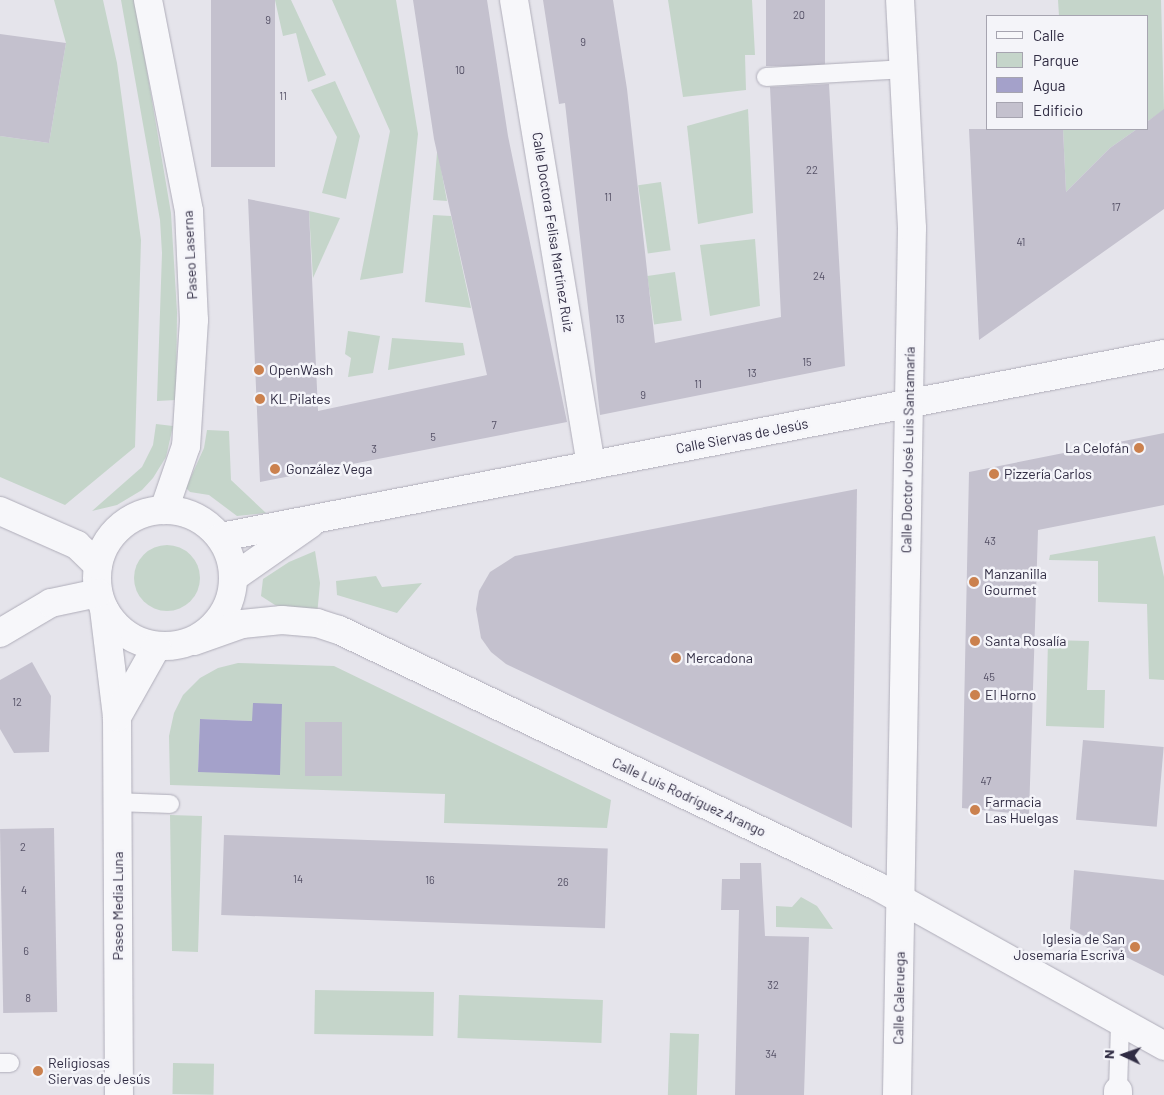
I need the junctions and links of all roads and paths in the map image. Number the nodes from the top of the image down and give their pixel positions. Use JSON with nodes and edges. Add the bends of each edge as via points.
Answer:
{"nodes":[{"id":1,"x":148,"y":0,"type":"edge"},
{"id":2,"x":514,"y":0,"type":"edge"},
{"id":3,"x":900,"y":0,"type":"edge"},
{"id":4,"x":906,"y":69,"type":"junction"},
{"id":5,"x":766,"y":77,"type":"dead end"},
{"id":6,"x":1164,"y":354,"type":"edge"},
{"id":7,"x":909,"y":403,"type":"junction"},
{"id":8,"x":591,"y":465,"type":"junction"},
{"id":9,"x":164,"y":510,"type":"junction"},
{"id":10,"x":0,"y":511,"type":"edge"},
{"id":11,"x":319,"y":517,"type":"junction"},
{"id":12,"x":221,"y":537,"type":"junction"},
{"id":13,"x":98,"y":565,"type":"junction"},
{"id":14,"x":234,"y":577,"type":"junction"},
{"id":15,"x":101,"y":601,"type":"junction"},
{"id":16,"x":0,"y":633,"type":"edge"},
{"id":17,"x":194,"y":641,"type":"junction"},
{"id":18,"x":157,"y":646,"type":"junction"},
{"id":19,"x":117,"y":717,"type":"junction"},
{"id":20,"x":117,"y":802,"type":"junction"},
{"id":21,"x":170,"y":804,"type":"dead end"},
{"id":22,"x":900,"y":901,"type":"junction"},
{"id":23,"x":1120,"y":1022,"type":"junction"},
{"id":24,"x":1164,"y":1046,"type":"edge"},
{"id":25,"x":1118,"y":1093,"type":"edge"},
{"id":26,"x":119,"y":1095,"type":"edge"},
{"id":27,"x":897,"y":1095,"type":"edge"}],
"edges":[{"from":1,"to":9,"type":"street","name":"Paseo Laserna","via":[[189,211],[194,320],[187,439]]},
{"from":2,"to":8,"type":"street","name":"Calle Doctora Felisa Martínez Ruiz"},
{"from":3,"to":4,"type":"street","name":"Calle Doctor José Luis Santamaría"},
{"from":4,"to":5,"type":"lane"},
{"from":4,"to":7,"type":"street","name":"Calle Doctor José Luis Santamaría","via":[[912,228]]},
{"from":6,"to":7,"type":"street","name":"Calle Siervas de Jesús"},
{"from":7,"to":8,"type":"street","name":"Calle Siervas de Jesús"},
{"from":7,"to":22,"type":"street","name":"Calle Doctor José Luis Santamaría"},
{"from":8,"to":11,"type":"street","name":"Calle Siervas de Jesús"},
{"from":9,"to":12,"type":"street","via":[[185,512],[199,518]]},
{"from":9,"to":13,"type":"street","via":[[133,517],[118,529],[106,544]]},
{"from":10,"to":13,"type":"street","via":[[77,545]]},
{"from":11,"to":12,"type":"street","name":"Calle Siervas de Jesús"},
{"from":11,"to":14,"type":"street","name":"Calle Siervas de Jesús"},
{"from":12,"to":14,"type":"street","via":[[230,556]]},
{"from":13,"to":15,"type":"street"},
{"from":14,"to":17,"type":"street","via":[[231,597],[223,615]]},
{"from":15,"to":16,"type":"street","via":[[51,604]]},
{"from":15,"to":18,"type":"street","via":[[124,631],[136,640]]},
{"from":15,"to":19,"type":"street","name":"Paseo Media Luna"},
{"from":17,"to":18,"type":"street"},
{"from":17,"to":22,"type":"street","name":"Calle Luis Rodríguez Arango","via":[[242,624],[282,620],[318,623],[339,630],[869,883]]},
{"from":18,"to":19,"type":"street","name":"Paseo Media Luna"},
{"from":19,"to":20,"type":"street","name":"Paseo Media Luna"},
{"from":20,"to":21,"type":"lane"},
{"from":20,"to":26,"type":"street","name":"Paseo Media Luna"},
{"from":22,"to":23,"type":"street","name":"Calle Luis Rodríguez Arango"},
{"from":22,"to":27,"type":"street","name":"Calle Caleruega"},
{"from":23,"to":24,"type":"street","name":"Calle Luis Rodríguez Arango"},
{"from":23,"to":25,"type":"lane"}]}
